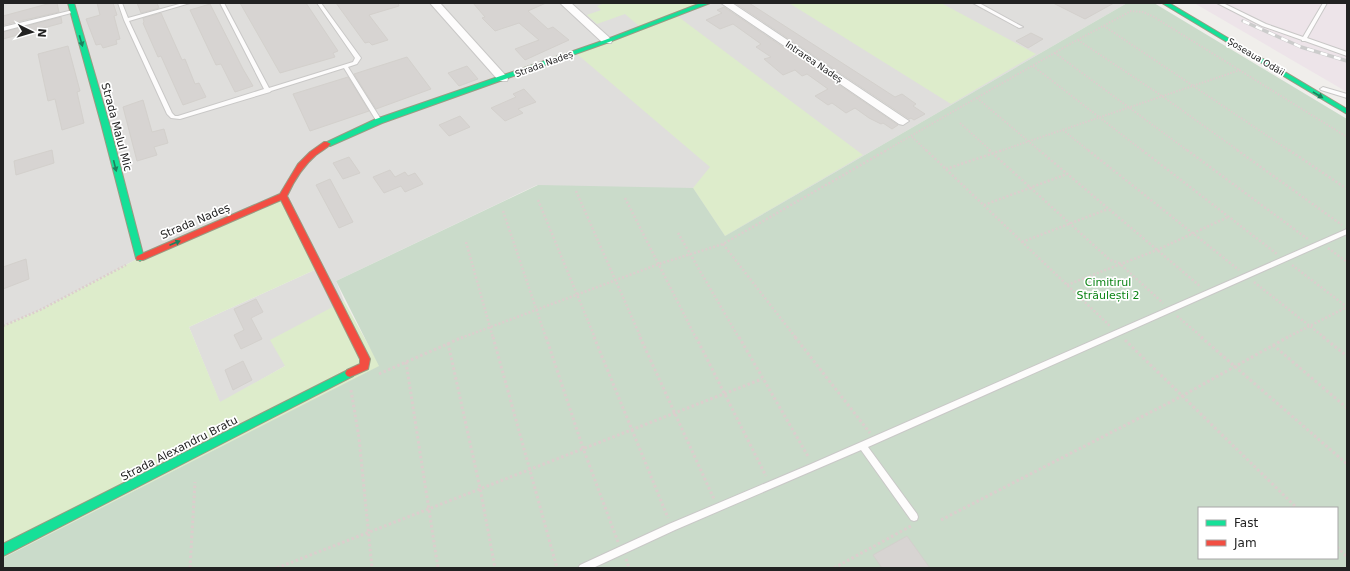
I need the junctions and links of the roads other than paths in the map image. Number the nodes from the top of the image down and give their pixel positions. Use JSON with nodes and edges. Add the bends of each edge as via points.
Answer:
{"nodes":[{"id":1,"x":120,"y":3,"type":"edge"},
{"id":2,"x":188,"y":3,"type":"edge"},
{"id":3,"x":222,"y":3,"type":"edge"},
{"id":4,"x":319,"y":3,"type":"edge"},
{"id":5,"x":435,"y":3,"type":"edge"},
{"id":6,"x":565,"y":3,"type":"edge"},
{"id":7,"x":707,"y":3,"type":"edge"},
{"id":8,"x":726,"y":3,"type":"edge"},
{"id":9,"x":975,"y":3,"type":"edge"},
{"id":10,"x":1165,"y":3,"type":"edge"},
{"id":11,"x":1178,"y":3,"type":"edge"},
{"id":12,"x":1219,"y":3,"type":"edge"},
{"id":13,"x":1325,"y":3,"type":"edge"},
{"id":14,"x":72,"y":7,"type":"edge"},
{"id":15,"x":126,"y":20,"type":"junction"},
{"id":16,"x":1021,"y":27,"type":"dead end"},
{"id":17,"x":3,"y":29,"type":"edge"},
{"id":18,"x":1304,"y":40,"type":"junction"},
{"id":19,"x":608,"y":41,"type":"junction"},
{"id":20,"x":1347,"y":54,"type":"edge"},
{"id":21,"x":346,"y":67,"type":"junction"},
{"id":22,"x":503,"y":79,"type":"junction"},
{"id":23,"x":1323,"y":89,"type":"junction"},
{"id":24,"x":268,"y":91,"type":"junction"},
{"id":25,"x":1347,"y":96,"type":"edge"},
{"id":26,"x":1347,"y":103,"type":"edge"},
{"id":27,"x":1347,"y":112,"type":"edge"},
{"id":28,"x":379,"y":121,"type":"junction"},
{"id":29,"x":903,"y":121,"type":"dead end"},
{"id":30,"x":284,"y":196,"type":"junction"},
{"id":31,"x":1347,"y":230,"type":"edge"},
{"id":32,"x":139,"y":258,"type":"joint"},
{"id":33,"x":862,"y":446,"type":"junction"},
{"id":34,"x":916,"y":520,"type":"road end"},
{"id":35,"x":3,"y":550,"type":"edge"},
{"id":36,"x":583,"y":568,"type":"edge"}],
"edges":[{"from":1,"to":15,"type":"lane"},
{"from":2,"to":15,"type":"lane"},
{"from":3,"to":24,"type":"lane"},
{"from":4,"to":21,"type":"lane","via":[[358,58],[355,63]]},
{"from":5,"to":22,"type":"street"},
{"from":6,"to":19,"type":"street"},
{"from":7,"to":19,"type":"street","name":"Strada Nadeș"},
{"from":8,"to":29,"type":"street","name":"Intrarea Nadeș"},
{"from":9,"to":16,"type":"lane"},
{"from":10,"to":27,"type":"street","name":"Șoseaua Odăii","one_way":true},
{"from":11,"to":23,"type":"street","name":"Șoseaua Odăii"},
{"from":12,"to":18,"type":"lane","via":[[1264,25]]},
{"from":13,"to":18,"type":"lane"},
{"from":14,"to":17,"type":"lane"},
{"from":14,"to":32,"type":"street","name":"Strada Malul Mic","one_way":true},
{"from":15,"to":24,"type":"lane","via":[[173,117],[185,116]]},
{"from":18,"to":20,"type":"lane"},
{"from":19,"to":22,"type":"street","name":"Strada Nadeș"},
{"from":21,"to":24,"type":"lane"},
{"from":21,"to":28,"type":"lane"},
{"from":22,"to":28,"type":"street","name":"Strada Nadeș"},
{"from":23,"to":25,"type":"lane"},
{"from":23,"to":26,"type":"street","name":"Șoseaua Odăii"},
{"from":28,"to":30,"type":"street","name":"Strada Nadeș","via":[[319,148],[294,174]]},
{"from":32,"to":30,"type":"street","name":"Strada Nadeș","one_way":true},
{"from":30,"to":35,"type":"street","name":"Strada Alexandru Bratu","via":[[365,359],[364,366]]},
{"from":31,"to":33,"type":"lane"},
{"from":33,"to":34,"type":"lane"},
{"from":33,"to":36,"type":"lane","via":[[718,506]]}]}
